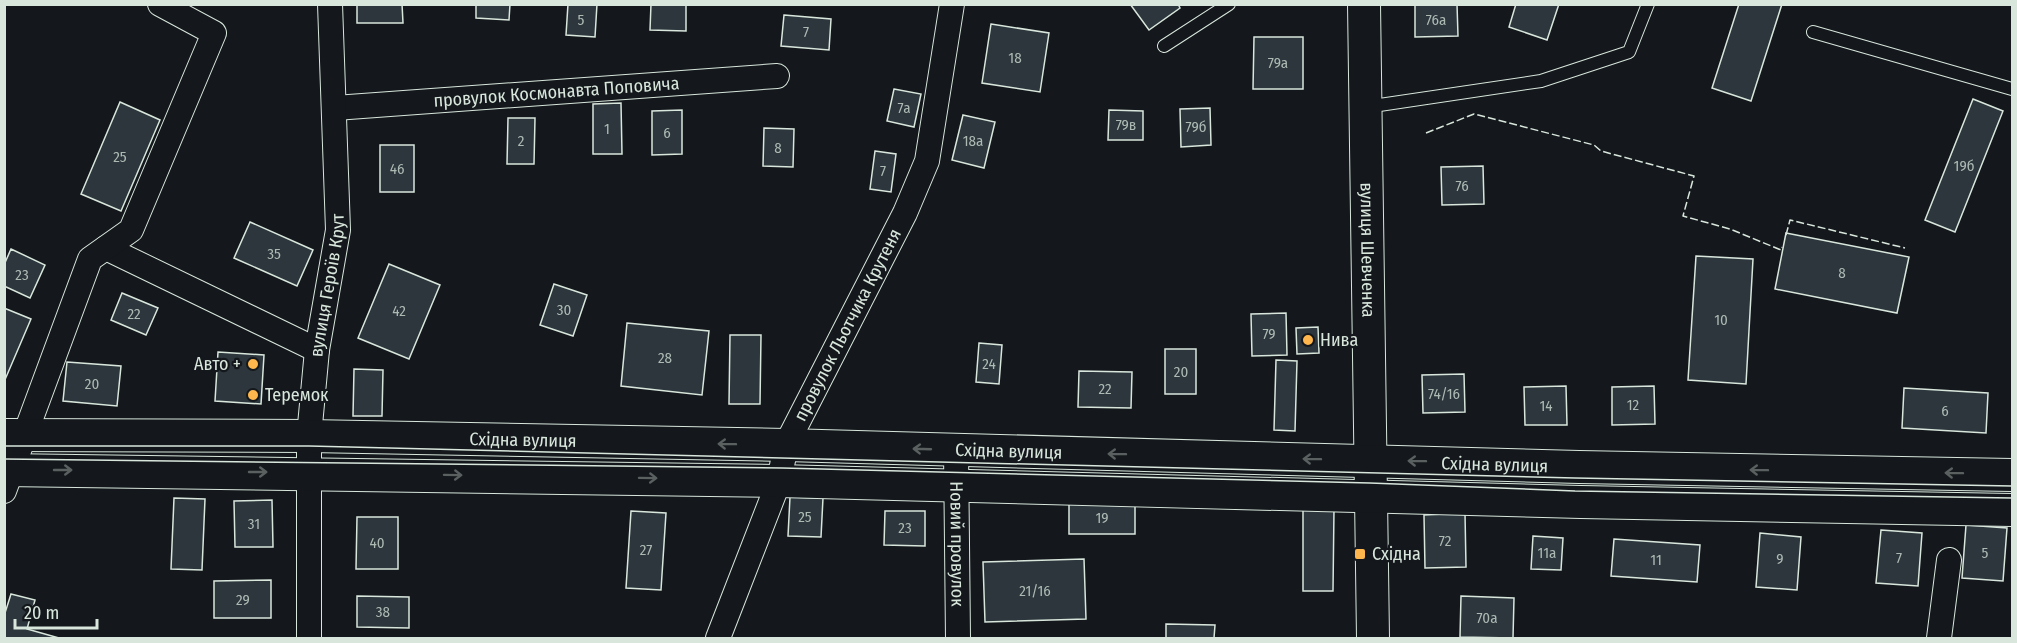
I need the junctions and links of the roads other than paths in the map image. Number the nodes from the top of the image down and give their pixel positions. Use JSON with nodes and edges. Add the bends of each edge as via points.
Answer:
{"nodes":[{"id":1,"x":160,"y":4,"type":"edge"},
{"id":2,"x":330,"y":4,"type":"edge"},
{"id":3,"x":952,"y":4,"type":"edge"},
{"id":4,"x":1229,"y":4,"type":"edge"},
{"id":5,"x":1364,"y":4,"type":"edge"},
{"id":6,"x":1648,"y":4,"type":"edge"},
{"id":7,"x":1813,"y":32,"type":"dead end"},
{"id":8,"x":1164,"y":46,"type":"dead end"},
{"id":9,"x":777,"y":76,"type":"dead end"},
{"id":10,"x":2013,"y":89,"type":"edge"},
{"id":11,"x":1365,"y":107,"type":"junction"},
{"id":12,"x":335,"y":108,"type":"junction"},
{"id":13,"x":106,"y":248,"type":"junction"},
{"id":14,"x":317,"y":350,"type":"junction"},
{"id":15,"x":15,"y":435,"type":"edge"},
{"id":16,"x":309,"y":436,"type":"junction"},
{"id":17,"x":786,"y":445,"type":"junction"},
{"id":18,"x":956,"y":450,"type":"junction"},
{"id":19,"x":1370,"y":460,"type":"junction"},
{"id":20,"x":309,"y":472,"type":"junction"},
{"id":21,"x":2013,"y":475,"type":"edge"},
{"id":22,"x":7,"y":477,"type":"edge"},
{"id":23,"x":779,"y":481,"type":"junction"},
{"id":24,"x":955,"y":486,"type":"junction"},
{"id":25,"x":1371,"y":495,"type":"junction"},
{"id":26,"x":2013,"y":510,"type":"edge"},
{"id":27,"x":1949,"y":560,"type":"dead end"},
{"id":28,"x":309,"y":639,"type":"edge"},
{"id":29,"x":718,"y":639,"type":"edge"},
{"id":30,"x":958,"y":639,"type":"edge"},
{"id":31,"x":1373,"y":639,"type":"edge"},
{"id":32,"x":1939,"y":639,"type":"edge"}],
"edges":[{"from":1,"to":13,"type":"street","via":[[214,33],[131,230]]},
{"from":2,"to":12,"type":"street","name":"вулиця Героїв Крут"},
{"from":3,"to":17,"type":"street","name":"провулок Льотчика Крутеня","via":[[927,162],[905,213]]},
{"from":4,"to":8,"type":"lane"},
{"from":5,"to":11,"type":"street","name":"вулиця Шевченка"},
{"from":6,"to":11,"type":"lane","via":[[1629,52],[1541,81]]},
{"from":7,"to":10,"type":"lane"},
{"from":9,"to":12,"type":"street","name":"провулок Космонавта Поповича"},
{"from":11,"to":19,"type":"street","name":"вулиця Шевченка"},
{"from":12,"to":14,"type":"street","name":"вулиця Героїв Крут","via":[[338,230]]},
{"from":13,"to":14,"type":"street"},
{"from":13,"to":15,"type":"street","via":[[90,259]]},
{"from":14,"to":16,"type":"street","name":"вулиця Героїв Крут"},
{"from":15,"to":16,"type":"street","name":"Східна вулиця"},
{"from":15,"to":22,"type":"street"},
{"from":17,"to":16,"type":"street","name":"Східна вулиця","one_way":true},
{"from":16,"to":20,"type":"street","name":"вулиця Героїв Крут"},
{"from":18,"to":17,"type":"street","name":"Східна вулиця","one_way":true},
{"from":17,"to":23,"type":"street","name":"провулок Льотчика Крутеня"},
{"from":19,"to":18,"type":"street","name":"Східна вулиця","one_way":true},
{"from":18,"to":24,"type":"street","name":"Новий провулок"},
{"from":21,"to":19,"type":"street","name":"Східна вулиця","one_way":true},
{"from":19,"to":25,"type":"street","name":"вулиця Шевченка"},
{"from":22,"to":20,"type":"street","name":"Східна вулиця","one_way":true},
{"from":20,"to":23,"type":"street","name":"Східна вулиця","one_way":true},
{"from":20,"to":28,"type":"street","name":"вулиця Героїв Крут"},
{"from":23,"to":24,"type":"street","name":"Східна вулиця"},
{"from":23,"to":29,"type":"street","name":"провулок Льотчика Крутеня"},
{"from":24,"to":25,"type":"street","name":"Східна вулиця"},
{"from":24,"to":30,"type":"street","name":"Новий провулок"},
{"from":25,"to":26,"type":"street","name":"Східна вулиця"},
{"from":25,"to":31,"type":"street","name":"вулиця Шевченка"},
{"from":27,"to":32,"type":"street"}]}
